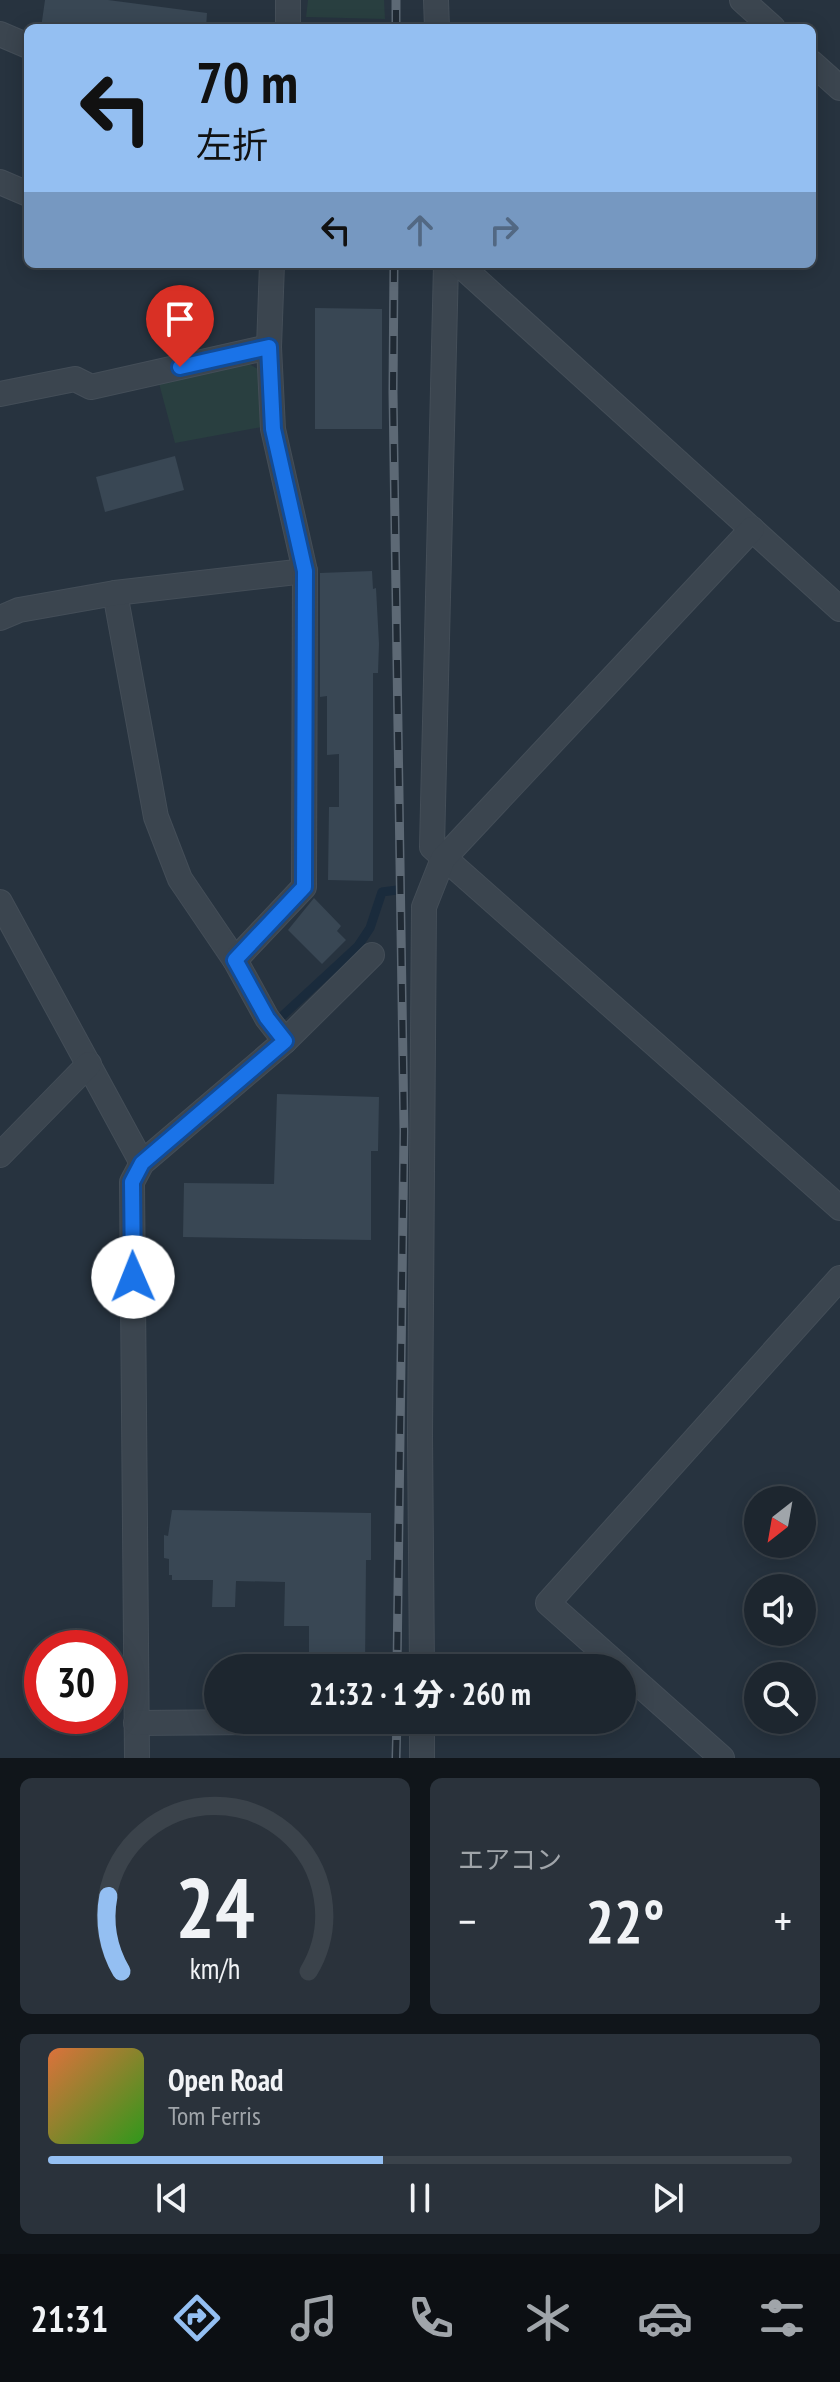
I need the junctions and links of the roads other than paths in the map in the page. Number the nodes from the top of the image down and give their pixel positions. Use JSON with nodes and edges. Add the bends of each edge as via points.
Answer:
{"nodes":[{"id":1,"x":288,"y":0,"type":"edge"},
{"id":2,"x":436,"y":0,"type":"edge"},
{"id":3,"x":742,"y":0,"type":"edge"},
{"id":4,"x":288,"y":24,"type":"edge"},
{"id":5,"x":437,"y":24,"type":"edge"},
{"id":6,"x":769,"y":24,"type":"edge"},
{"id":7,"x":0,"y":34,"type":"edge"},
{"id":8,"x":24,"y":44,"type":"edge"},
{"id":9,"x":816,"y":67,"type":"edge"},
{"id":10,"x":840,"y":88,"type":"edge"},
{"id":11,"x":0,"y":182,"type":"edge"},
{"id":12,"x":24,"y":192,"type":"edge"},
{"id":13,"x":272,"y":268,"type":"edge"},
{"id":14,"x":446,"y":268,"type":"edge"},
{"id":15,"x":463,"y":268,"type":"edge"},
{"id":16,"x":269,"y":347,"type":"junction"},
{"id":17,"x":0,"y":394,"type":"edge"},
{"id":18,"x":752,"y":529,"type":"junction"},
{"id":19,"x":305,"y":571,"type":"junction"},
{"id":20,"x":115,"y":593,"type":"junction"},
{"id":21,"x":840,"y":609,"type":"edge"},
{"id":22,"x":0,"y":618,"type":"edge"},
{"id":23,"x":443,"y":859,"type":"junction"},
{"id":24,"x":0,"y":902,"type":"edge"},
{"id":25,"x":372,"y":955,"type":"dead end"},
{"id":26,"x":235,"y":960,"type":"junction"},
{"id":27,"x":285,"y":1041,"type":"junction"},
{"id":28,"x":89,"y":1064,"type":"junction"},
{"id":29,"x":0,"y":1155,"type":"edge"},
{"id":30,"x":142,"y":1163,"type":"junction"},
{"id":31,"x":840,"y":1208,"type":"edge"},
{"id":32,"x":840,"y":1278,"type":"edge"},
{"id":33,"x":422,"y":1654,"type":"edge"},
{"id":34,"x":605,"y":1654,"type":"edge"},
{"id":35,"x":636,"y":1681,"type":"edge"},
{"id":36,"x":204,"y":1722,"type":"edge"},
{"id":37,"x":136,"y":1723,"type":"junction"},
{"id":38,"x":422,"y":1734,"type":"edge"},
{"id":39,"x":137,"y":1758,"type":"edge"},
{"id":40,"x":422,"y":1758,"type":"edge"},
{"id":41,"x":722,"y":1758,"type":"edge"}],
"edges":[{"from":1,"to":4,"type":"street"},
{"from":2,"to":5,"type":"street"},
{"from":3,"to":6,"type":"street"},
{"from":7,"to":8,"type":"street"},
{"from":9,"to":10,"type":"street"},
{"from":11,"to":12,"type":"street"},
{"from":13,"to":16,"type":"street"},
{"from":14,"to":23,"type":"street","via":[[432,847]]},
{"from":15,"to":18,"type":"street"},
{"from":16,"to":17,"type":"street","via":[[91,387],[75,379]]},
{"from":16,"to":19,"type":"street","via":[[273,429]]},
{"from":18,"to":21,"type":"street"},
{"from":18,"to":23,"type":"street"},
{"from":19,"to":20,"type":"street"},
{"from":19,"to":26,"type":"street","via":[[304,887]]},
{"from":20,"to":22,"type":"street"},
{"from":20,"to":26,"type":"street","via":[[156,817],[180,879]]},
{"from":23,"to":31,"type":"street"},
{"from":23,"to":33,"type":"street","via":[[424,907]]},
{"from":24,"to":28,"type":"street"},
{"from":25,"to":27,"type":"street"},
{"from":26,"to":27,"type":"street"},
{"from":27,"to":30,"type":"street"},
{"from":28,"to":29,"type":"street"},
{"from":28,"to":30,"type":"street"},
{"from":30,"to":37,"type":"street","via":[[132,1182]]},
{"from":32,"to":34,"type":"street","via":[[548,1603]]},
{"from":35,"to":41,"type":"street"},
{"from":36,"to":37,"type":"street"},
{"from":37,"to":39,"type":"street"},
{"from":38,"to":40,"type":"street"}]}
